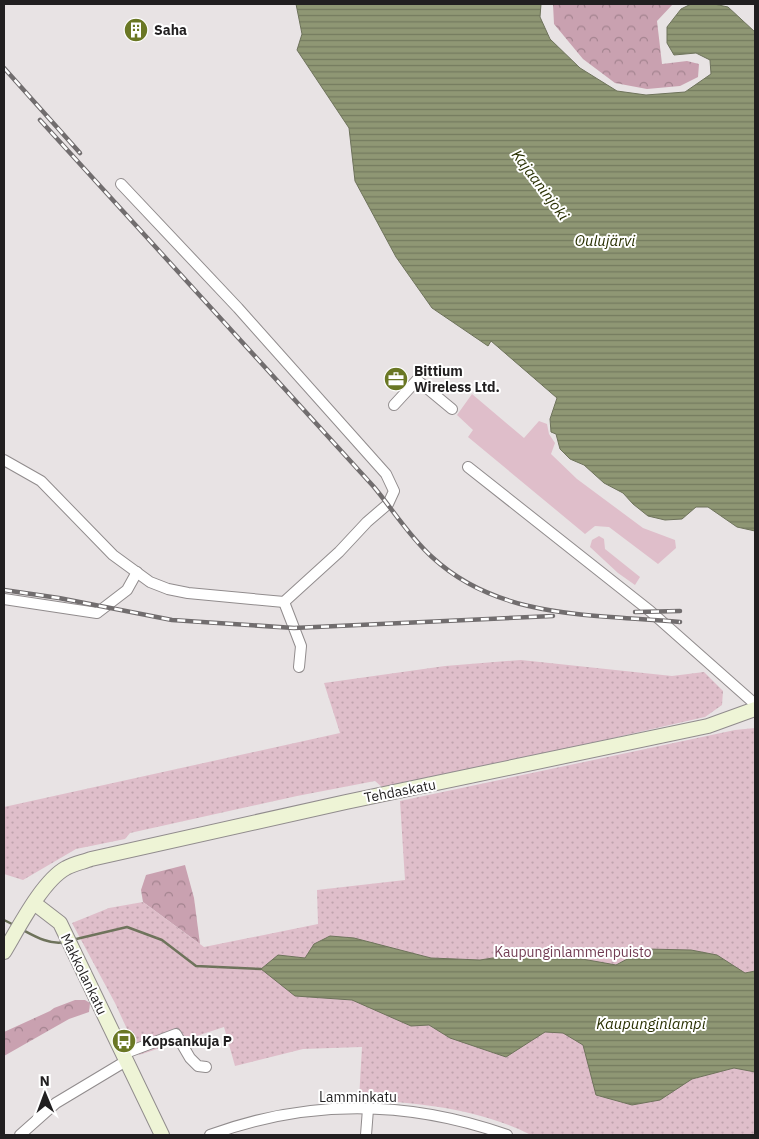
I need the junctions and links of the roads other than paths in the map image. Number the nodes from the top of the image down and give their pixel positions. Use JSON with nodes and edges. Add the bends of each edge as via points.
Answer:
{"nodes":[{"id":1,"x":121,"y":184,"type":"dead end"},
{"id":2,"x":394,"y":405,"type":"dead end"},
{"id":3,"x":452,"y":409,"type":"dead end"},
{"id":4,"x":4,"y":460,"type":"edge"},
{"id":5,"x":468,"y":467,"type":"dead end"},
{"id":6,"x":137,"y":572,"type":"junction"},
{"id":7,"x":4,"y":598,"type":"edge"},
{"id":8,"x":284,"y":602,"type":"junction"},
{"id":9,"x":299,"y":667,"type":"dead end"},
{"id":10,"x":755,"y":704,"type":"edge"},
{"id":11,"x":755,"y":709,"type":"edge"},
{"id":12,"x":34,"y":903,"type":"junction"},
{"id":13,"x":4,"y":952,"type":"edge"},
{"id":14,"x":124,"y":1058,"type":"junction"},
{"id":15,"x":206,"y":1067,"type":"dead end"},
{"id":16,"x":368,"y":1109,"type":"junction"},
{"id":17,"x":20,"y":1135,"type":"edge"},
{"id":18,"x":162,"y":1135,"type":"edge"},
{"id":19,"x":210,"y":1135,"type":"edge"},
{"id":20,"x":366,"y":1135,"type":"edge"},
{"id":21,"x":507,"y":1135,"type":"edge"}],
"edges":[{"from":1,"to":8,"type":"street","via":[[238,308],[386,474],[394,491],[388,504]]},
{"from":2,"to":3,"type":"street","via":[[416,380]]},
{"from":4,"to":6,"type":"street","via":[[41,481],[94,536]]},
{"from":5,"to":10,"type":"street","via":[[655,615]]},
{"from":6,"to":7,"type":"street","via":[[127,590],[97,612]]},
{"from":6,"to":8,"type":"street","via":[[150,582],[168,589]]},
{"from":8,"to":9,"type":"street","via":[[301,646]]},
{"from":11,"to":12,"type":"street","name":"Tehdaskatu","via":[[708,726],[91,859],[65,869]]},
{"from":12,"to":13,"type":"street","name":"Tehdaskatu"},
{"from":12,"to":14,"type":"street","name":"Makkolankatu","via":[[60,923]]},
{"from":14,"to":15,"type":"street","via":[[176,1034],[190,1058],[198,1066]]},
{"from":14,"to":17,"type":"street","via":[[56,1103]]},
{"from":14,"to":18,"type":"street","name":"Makkolankatu"},
{"from":16,"to":19,"type":"street","name":"Lamminkatu","via":[[332,1108],[294,1113],[239,1124]]},
{"from":16,"to":20,"type":"street"},
{"from":16,"to":21,"type":"street","name":"Lamminkatu","via":[[448,1118]]}]}
